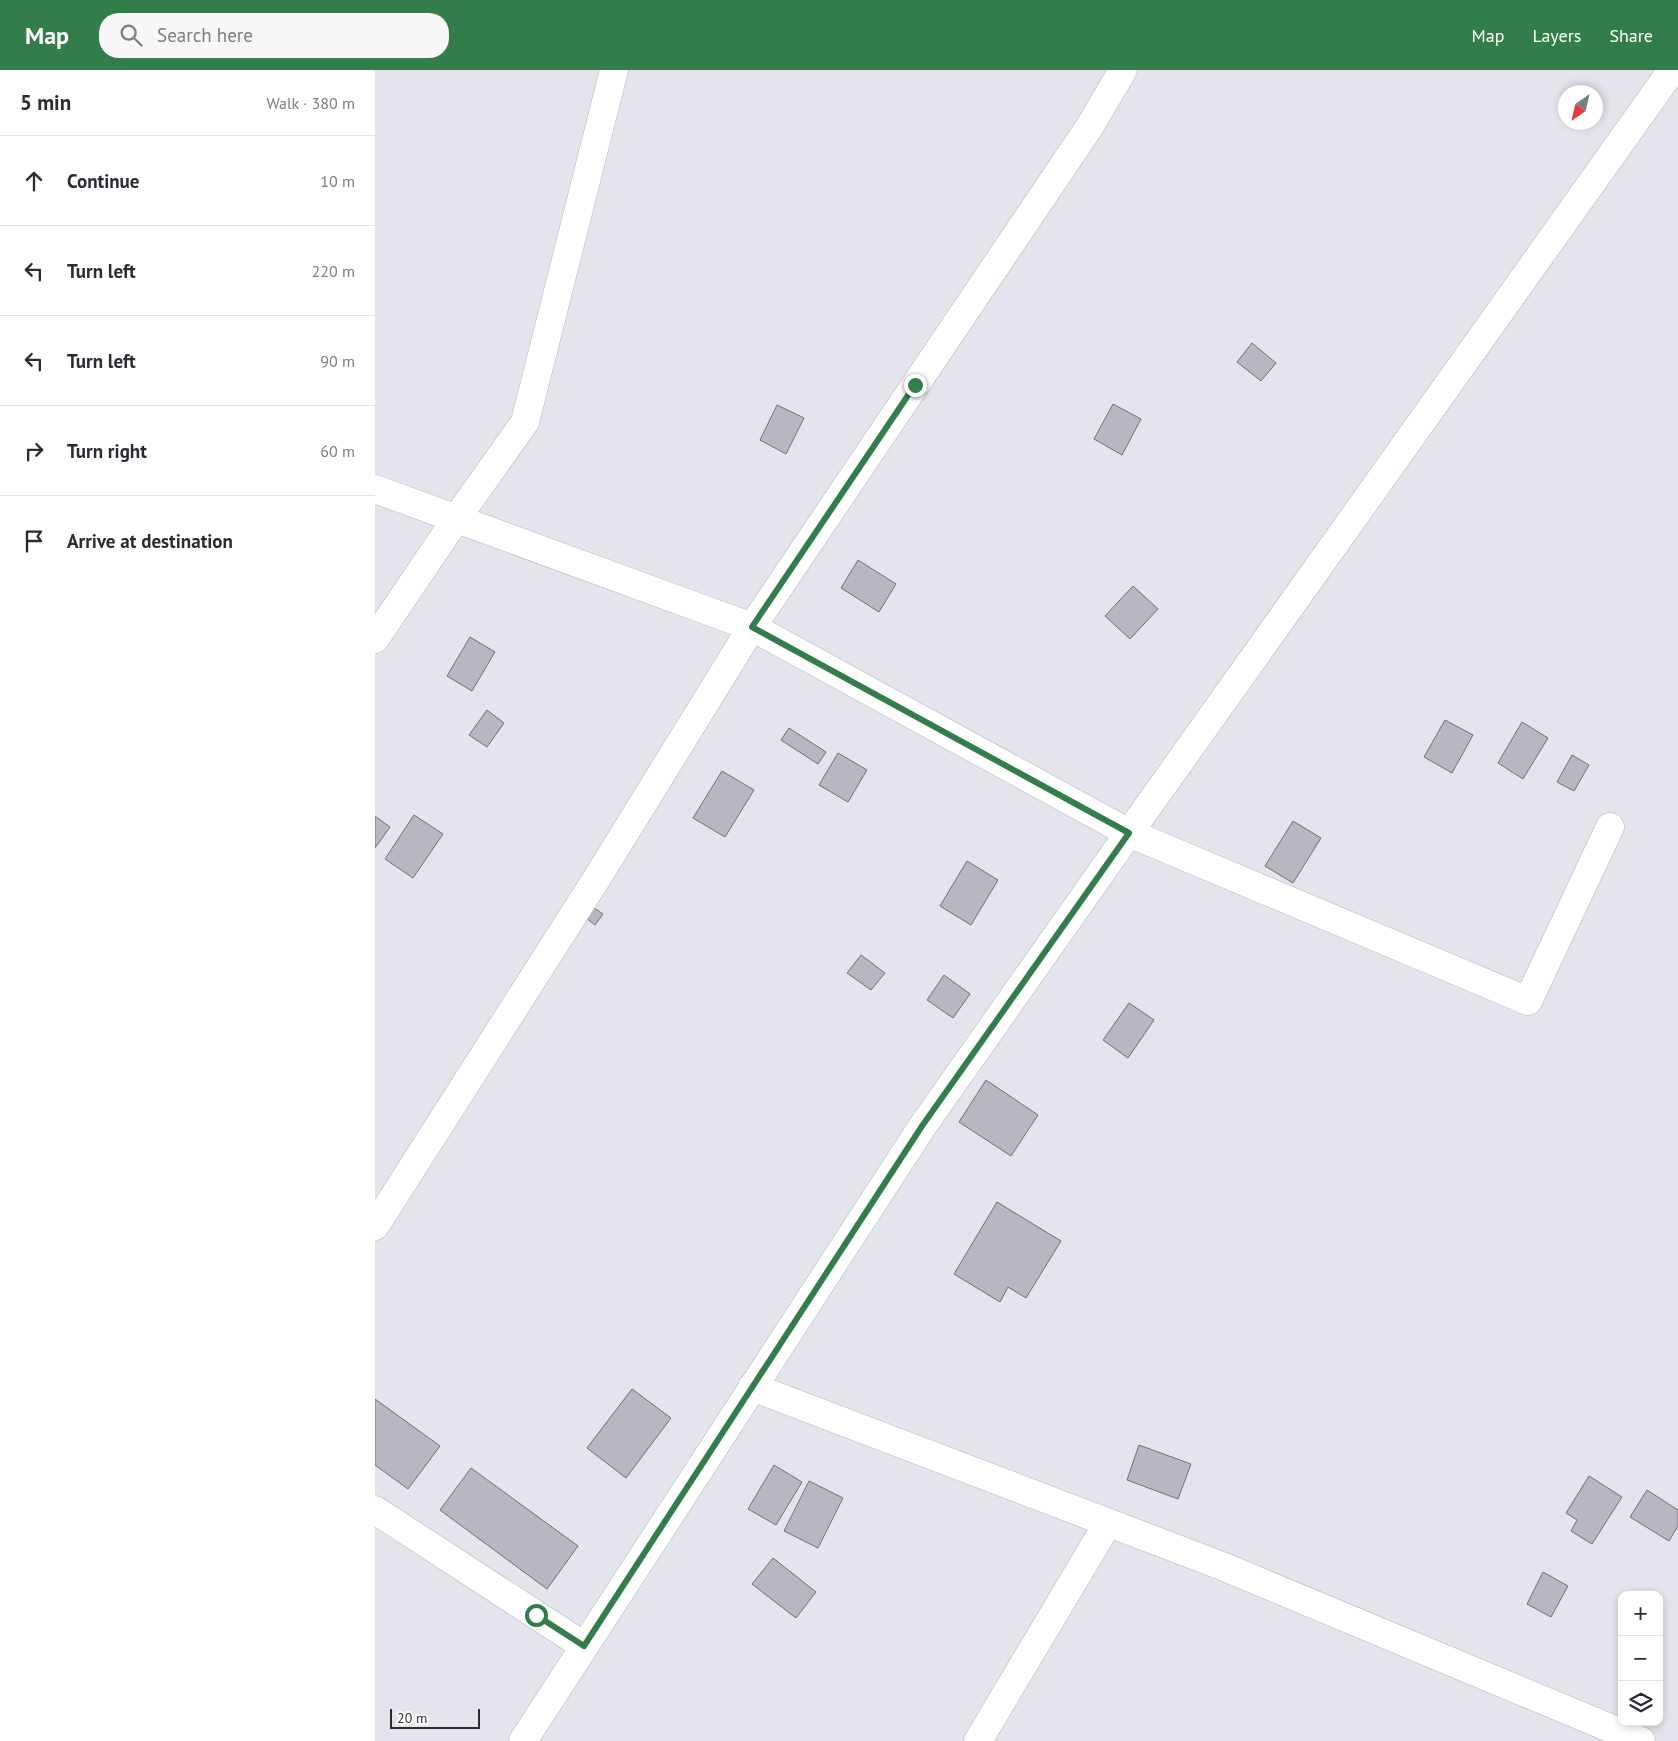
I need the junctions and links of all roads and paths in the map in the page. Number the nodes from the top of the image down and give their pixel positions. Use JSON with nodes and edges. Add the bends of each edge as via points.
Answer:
{"nodes":[{"id":1,"x":614,"y":70,"type":"edge"},
{"id":2,"x":1123,"y":70,"type":"edge"},
{"id":3,"x":1672,"y":70,"type":"edge"},
{"id":4,"x":375,"y":489,"type":"edge"},
{"id":5,"x":456,"y":519,"type":"junction"},
{"id":6,"x":752,"y":627,"type":"junction"},
{"id":7,"x":375,"y":639,"type":"edge"},
{"id":8,"x":1610,"y":827,"type":"dead end"},
{"id":9,"x":1129,"y":833,"type":"junction"},
{"id":10,"x":383,"y":1194,"type":"edge"},
{"id":11,"x":375,"y":1226,"type":"edge"},
{"id":12,"x":752,"y":1387,"type":"junction"},
{"id":13,"x":375,"y":1510,"type":"edge"},
{"id":14,"x":1108,"y":1523,"type":"junction"},
{"id":15,"x":584,"y":1646,"type":"junction"},
{"id":16,"x":523,"y":1741,"type":"edge"},
{"id":17,"x":978,"y":1741,"type":"edge"},
{"id":18,"x":1641,"y":1741,"type":"edge"}],
"edges":[{"from":1,"to":5,"type":"street","via":[[525,422]]},
{"from":2,"to":6,"type":"street","via":[[1090,126]]},
{"from":3,"to":9,"type":"street"},
{"from":4,"to":5,"type":"street"},
{"from":5,"to":6,"type":"street"},
{"from":5,"to":7,"type":"street"},
{"from":6,"to":9,"type":"street"},
{"from":6,"to":10,"type":"street","via":[[597,878]]},
{"from":8,"to":9,"type":"street","via":[[1528,1002]]},
{"from":9,"to":12,"type":"street","via":[[922,1126]]},
{"from":10,"to":11,"type":"street"},
{"from":12,"to":14,"type":"street"},
{"from":12,"to":15,"type":"street"},
{"from":13,"to":15,"type":"street"},
{"from":14,"to":17,"type":"street"},
{"from":14,"to":18,"type":"street","via":[[1222,1566]]},
{"from":15,"to":16,"type":"street"}]}
